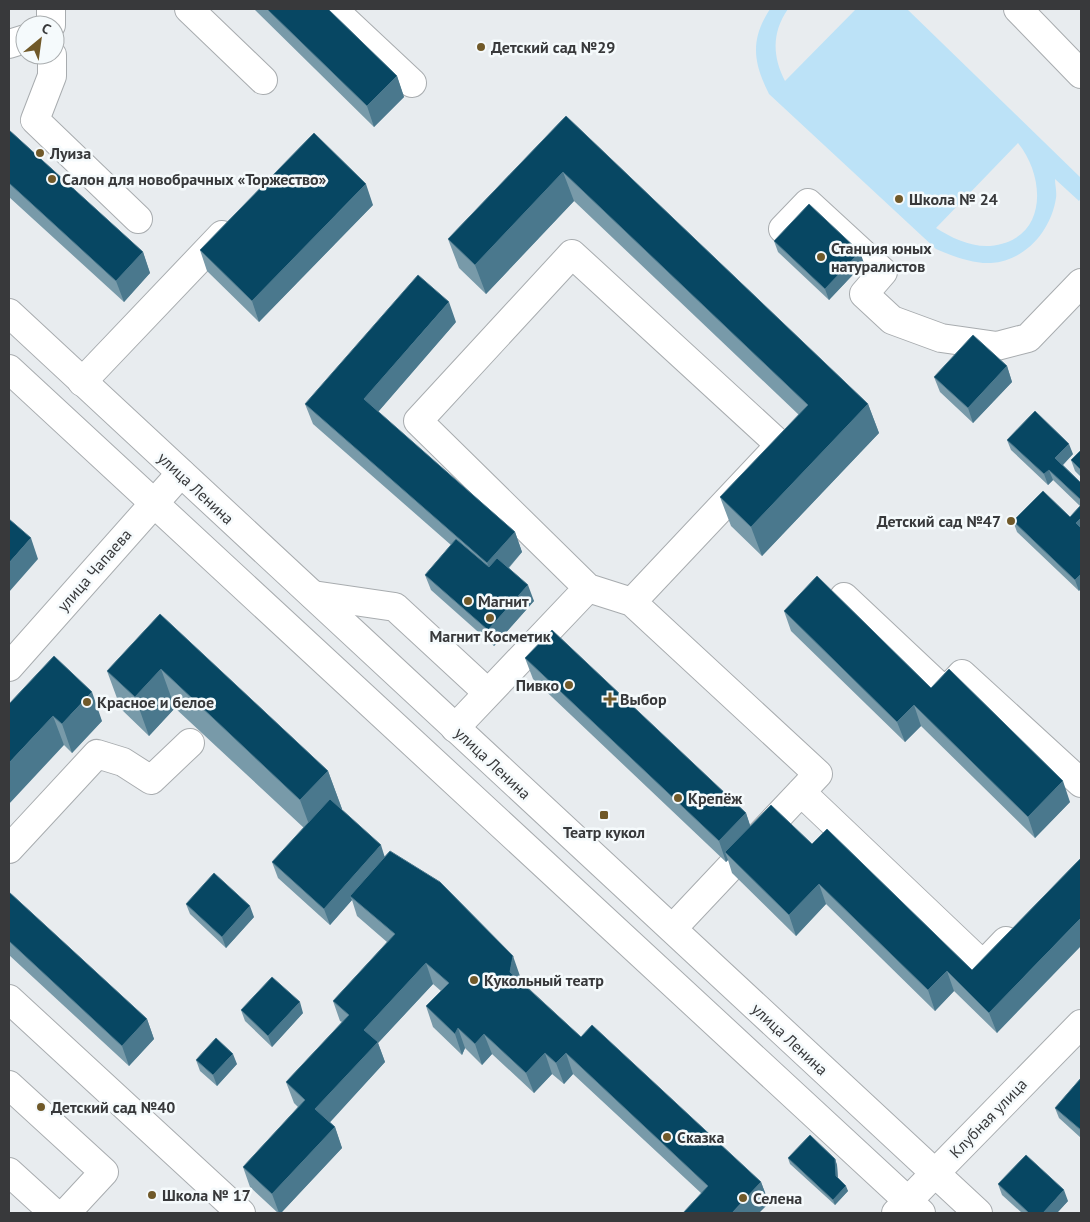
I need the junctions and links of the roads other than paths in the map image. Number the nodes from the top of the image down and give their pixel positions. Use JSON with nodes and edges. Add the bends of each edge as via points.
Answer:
{"nodes":[{"id":1,"x":189,"y":9,"type":"edge"},
{"id":2,"x":333,"y":9,"type":"edge"},
{"id":3,"x":1018,"y":9,"type":"edge"},
{"id":4,"x":52,"y":65,"type":"edge"},
{"id":5,"x":1081,"y":74,"type":"edge"},
{"id":6,"x":263,"y":80,"type":"dead end"},
{"id":7,"x":412,"y":83,"type":"dead end"},
{"id":8,"x":138,"y":218,"type":"dead end"},
{"id":9,"x":783,"y":229,"type":"edge"},
{"id":10,"x":222,"y":235,"type":"edge"},
{"id":11,"x":1081,"y":283,"type":"edge"},
{"id":12,"x":9,"y":313,"type":"edge"},
{"id":13,"x":9,"y":369,"type":"edge"},
{"id":14,"x":82,"y":382,"type":"junction"},
{"id":15,"x":181,"y":473,"type":"junction"},
{"id":16,"x":154,"y":503,"type":"junction"},
{"id":17,"x":588,"y":588,"type":"junction"},
{"id":18,"x":313,"y":595,"type":"junction"},
{"id":19,"x":844,"y":597,"type":"dead end"},
{"id":20,"x":632,"y":602,"type":"junction"},
{"id":21,"x":9,"y":667,"type":"edge"},
{"id":22,"x":488,"y":693,"type":"junction"},
{"id":23,"x":455,"y":728,"type":"junction"},
{"id":24,"x":190,"y":743,"type":"dead end"},
{"id":25,"x":1081,"y":783,"type":"edge"},
{"id":26,"x":801,"y":792,"type":"junction"},
{"id":27,"x":9,"y":849,"type":"edge"},
{"id":28,"x":1022,"y":925,"type":"edge"},
{"id":29,"x":673,"y":928,"type":"junction"},
{"id":30,"x":9,"y":998,"type":"edge"},
{"id":31,"x":1080,"y":1028,"type":"edge"},
{"id":32,"x":9,"y":1085,"type":"edge"},
{"id":33,"x":9,"y":1172,"type":"edge"},
{"id":34,"x":935,"y":1173,"type":"junction"},
{"id":35,"x":908,"y":1209,"type":"edge"},
{"id":36,"x":54,"y":1213,"type":"edge"},
{"id":37,"x":66,"y":1213,"type":"edge"},
{"id":38,"x":241,"y":1213,"type":"edge"},
{"id":39,"x":978,"y":1213,"type":"edge"}],
"edges":[{"from":1,"to":6,"type":"main road"},
{"from":2,"to":7,"type":"main road"},
{"from":3,"to":5,"type":"main road"},
{"from":4,"to":8,"type":"main road","via":[[52,76],[35,120]]},
{"from":9,"to":11,"type":"main road","via":[[808,202],[883,272],[864,294],[892,320],[941,338],[997,346],[1028,338]]},
{"from":10,"to":14,"type":"main road"},
{"from":12,"to":14,"type":"main road","name":"улица Ленина"},
{"from":13,"to":16,"type":"main road"},
{"from":14,"to":15,"type":"main road","name":"улица Ленина"},
{"from":15,"to":16,"type":"main road","name":"улица Чапаева"},
{"from":15,"to":18,"type":"main road","name":"улица Ленина"},
{"from":16,"to":21,"type":"main road","name":"улица Чапаева"},
{"from":16,"to":35,"type":"main road"},
{"from":17,"to":20,"type":"main road"},
{"from":17,"to":20,"type":"main road","via":[[418,421],[572,254],[780,445]]},
{"from":17,"to":22,"type":"main road"},
{"from":18,"to":22,"type":"main road","via":[[395,607]]},
{"from":18,"to":23,"type":"main road","name":"улица Ленина"},
{"from":19,"to":25,"type":"main road","via":[[945,692],[962,674]]},
{"from":20,"to":26,"type":"main road","via":[[818,774]]},
{"from":22,"to":23,"type":"main road"},
{"from":23,"to":29,"type":"main road","name":"улица Ленина"},
{"from":24,"to":27,"type":"main road","via":[[151,780],[123,762],[97,754]]},
{"from":26,"to":28,"type":"main road","via":[[983,965]]},
{"from":26,"to":29,"type":"main road"},
{"from":29,"to":34,"type":"main road","name":"улица Ленина"},
{"from":30,"to":38,"type":"main road"},
{"from":31,"to":34,"type":"main road","name":"Клубная улица"},
{"from":32,"to":37,"type":"main road","via":[[104,1172]]},
{"from":33,"to":36,"type":"main road"},
{"from":34,"to":35,"type":"main road","name":"Клубная улица"},
{"from":34,"to":39,"type":"main road","name":"улица Ленина"}]}
